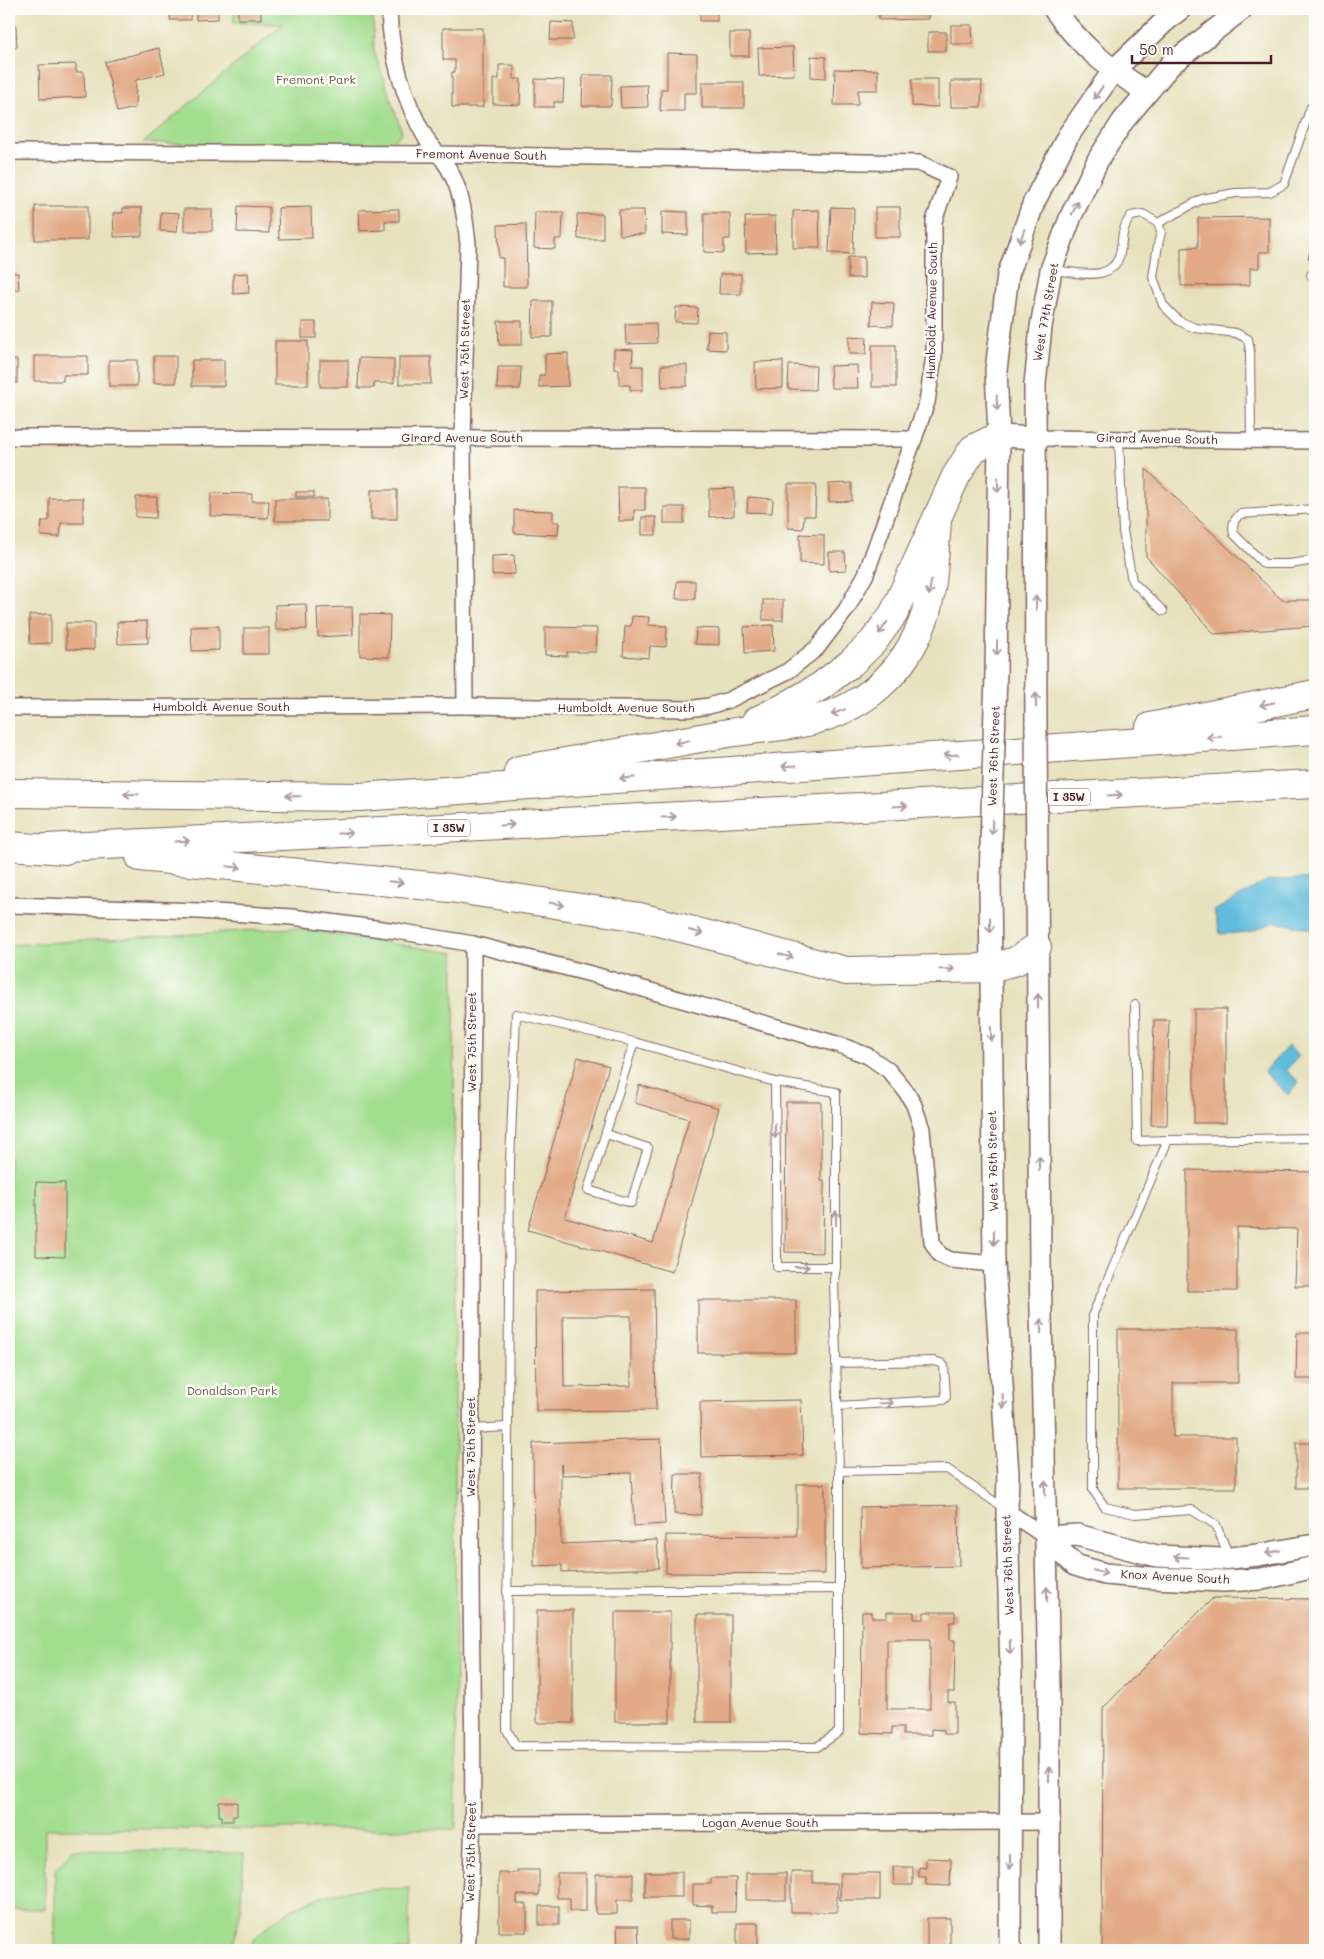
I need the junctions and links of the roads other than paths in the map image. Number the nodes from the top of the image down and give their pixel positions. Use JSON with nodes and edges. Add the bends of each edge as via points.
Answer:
{"nodes":[{"id":1,"x":389,"y":9,"type":"edge"},
{"id":2,"x":1054,"y":9,"type":"edge"},
{"id":3,"x":1180,"y":9,"type":"edge"},
{"id":4,"x":1242,"y":9,"type":"edge"},
{"id":5,"x":1113,"y":71,"type":"junction"},
{"id":6,"x":1147,"y":92,"type":"junction"},
{"id":7,"x":1312,"y":108,"type":"dead end"},
{"id":8,"x":9,"y":152,"type":"edge"},
{"id":9,"x":438,"y":154,"type":"junction"},
{"id":10,"x":949,"y":177,"type":"joint"},
{"id":11,"x":1158,"y":223,"type":"junction"},
{"id":12,"x":1051,"y":270,"type":"junction"},
{"id":13,"x":998,"y":436,"type":"junction"},
{"id":14,"x":9,"y":437,"type":"edge"},
{"id":15,"x":463,"y":438,"type":"junction"},
{"id":16,"x":1036,"y":438,"type":"junction"},
{"id":17,"x":914,"y":439,"type":"junction"},
{"id":18,"x":1119,"y":439,"type":"junction"},
{"id":19,"x":1251,"y":440,"type":"junction"},
{"id":20,"x":1315,"y":441,"type":"edge"},
{"id":21,"x":1315,"y":509,"type":"edge"},
{"id":22,"x":937,"y":522,"type":"junction"},
{"id":23,"x":1315,"y":560,"type":"edge"},
{"id":24,"x":1163,"y":611,"type":"dead end"},
{"id":25,"x":1315,"y":694,"type":"edge"},
{"id":26,"x":464,"y":706,"type":"junction"},
{"id":27,"x":9,"y":708,"type":"edge"},
{"id":28,"x":1315,"y":730,"type":"edge"},
{"id":29,"x":729,"y":733,"type":"junction"},
{"id":30,"x":1035,"y":749,"type":"junction"},
{"id":31,"x":1315,"y":784,"type":"edge"},
{"id":32,"x":1287,"y":787,"type":"junction"},
{"id":33,"x":1315,"y":788,"type":"edge"},
{"id":34,"x":9,"y":793,"type":"edge"},
{"id":35,"x":360,"y":797,"type":"junction"},
{"id":36,"x":9,"y":846,"type":"edge"},
{"id":37,"x":46,"y":848,"type":"junction"},
{"id":38,"x":9,"y":905,"type":"edge"},
{"id":39,"x":473,"y":944,"type":"junction"},
{"id":40,"x":1037,"y":947,"type":"junction"},
{"id":41,"x":990,"y":968,"type":"junction"},
{"id":42,"x":1135,"y":1005,"type":"dead end"},
{"id":43,"x":634,"y":1042,"type":"junction"},
{"id":44,"x":775,"y":1082,"type":"junction"},
{"id":45,"x":606,"y":1134,"type":"junction"},
{"id":46,"x":1315,"y":1138,"type":"edge"},
{"id":47,"x":1168,"y":1140,"type":"junction"},
{"id":48,"x":994,"y":1264,"type":"junction"},
{"id":49,"x":836,"y":1267,"type":"junction"},
{"id":50,"x":836,"y":1363,"type":"junction"},
{"id":51,"x":838,"y":1406,"type":"junction"},
{"id":52,"x":508,"y":1427,"type":"junction"},
{"id":53,"x":471,"y":1429,"type":"junction"},
{"id":54,"x":839,"y":1471,"type":"junction"},
{"id":55,"x":1006,"y":1511,"type":"junction"},
{"id":56,"x":1046,"y":1537,"type":"junction"},
{"id":57,"x":1315,"y":1545,"type":"edge"},
{"id":58,"x":1315,"y":1568,"type":"edge"},
{"id":59,"x":1230,"y":1569,"type":"junction"},
{"id":60,"x":839,"y":1589,"type":"junction"},
{"id":61,"x":507,"y":1590,"type":"junction"},
{"id":62,"x":1049,"y":1822,"type":"junction"},
{"id":63,"x":1010,"y":1823,"type":"junction"},
{"id":64,"x":472,"y":1824,"type":"junction"},
{"id":65,"x":467,"y":1950,"type":"edge"},
{"id":66,"x":1010,"y":1950,"type":"edge"},
{"id":67,"x":1049,"y":1950,"type":"edge"}],
"edges":[{"from":1,"to":9,"type":"street","name":"West 75th Street","via":[[395,58],[408,100],[427,140]]},
{"from":2,"to":5,"type":"street","via":[[1076,38]]},
{"from":3,"to":5,"type":"street"},
{"from":4,"to":6,"type":"street","name":"West 77th Street","via":[[1171,64]]},
{"from":5,"to":6,"type":"street"},
{"from":5,"to":13,"type":"street","name":"West 76th Street","one_way":true,"via":[[1068,136],[1034,202],[1008,274],[996,370]]},
{"from":12,"to":6,"type":"street","name":"West 77th Street","one_way":true,"via":[[1071,216],[1098,160],[1123,121]]},
{"from":7,"to":11,"type":"lane","via":[[1284,184],[1270,192],[1235,193],[1202,199]]},
{"from":8,"to":9,"type":"street","name":"Fremont Avenue South"},
{"from":9,"to":10,"type":"street","name":"Fremont Avenue South","via":[[919,163]]},
{"from":9,"to":15,"type":"street","name":"West 75th Street","via":[[458,188],[466,215]]},
{"from":10,"to":17,"type":"street","name":"Humboldt Avenue South","via":[[934,221],[932,381]]},
{"from":11,"to":12,"type":"lane","via":[[1143,214],[1131,216],[1124,225],[1120,259],[1115,266],[1098,275]]},
{"from":11,"to":19,"type":"lane","via":[[1162,232],[1154,277],[1163,305],[1179,321],[1195,328],[1248,339]]},
{"from":12,"to":16,"type":"street","name":"West 77th Street","via":[[1035,384]]},
{"from":13,"to":16,"type":"street","name":"Girard Avenue South"},
{"from":13,"to":22,"type":"highway","via":[[973,449],[956,476]]},
{"from":13,"to":41,"type":"street","name":"West 76th Street","one_way":true,"bridge":true},
{"from":14,"to":15,"type":"street","name":"Girard Avenue South"},
{"from":15,"to":17,"type":"street","name":"Girard Avenue South"},
{"from":15,"to":26,"type":"street","name":"West 75th Street"},
{"from":16,"to":18,"type":"street","name":"Girard Avenue South"},
{"from":40,"to":16,"type":"street","one_way":true,"bridge":true},
{"from":17,"to":26,"type":"street","name":"Humboldt Avenue South","via":[[866,574],[846,610],[817,648],[788,671],[729,700],[688,709]]},
{"from":18,"to":19,"type":"street","name":"Girard Avenue South"},
{"from":18,"to":24,"type":"lane","via":[[1123,531],[1132,581]]},
{"from":19,"to":20,"type":"street","name":"Girard Avenue South"},
{"from":21,"to":23,"type":"lane","via":[[1240,514],[1234,520],[1233,528],[1234,534],[1264,564]]},
{"from":22,"to":29,"type":"highway","one_way":true,"via":[[894,613],[873,642],[821,686]]},
{"from":22,"to":29,"type":"highway","one_way":true,"via":[[924,619],[892,674],[867,698],[839,712],[807,722]]},
{"from":25,"to":30,"type":"highway","one_way":true},
{"from":26,"to":27,"type":"street","name":"Humboldt Avenue South"},
{"from":28,"to":30,"type":"highway","one_way":true},
{"from":29,"to":35,"type":"highway","one_way":true},
{"from":30,"to":35,"type":"highway","one_way":true},
{"from":31,"to":32,"type":"highway","number":"I 35W"},
{"from":32,"to":33,"type":"highway"},
{"from":37,"to":32,"type":"highway","number":"I 35W","one_way":true},
{"from":35,"to":34,"type":"highway","one_way":true},
{"from":36,"to":37,"type":"highway","number":"I 35W"},
{"from":37,"to":41,"type":"highway","one_way":true,"via":[[450,888],[630,915],[846,971]]},
{"from":38,"to":39,"type":"street","via":[[292,917]]},
{"from":39,"to":48,"type":"street","via":[[591,974],[868,1056],[888,1070],[905,1090],[922,1129],[932,1242],[940,1255],[951,1260]]},
{"from":39,"to":53,"type":"street","name":"West 75th Street"},
{"from":40,"to":41,"type":"highway","via":[[1016,961]]},
{"from":56,"to":40,"type":"street","one_way":true},
{"from":41,"to":48,"type":"street","name":"West 76th Street","one_way":true},
{"from":42,"to":47,"type":"lane","via":[[1136,1141]]},
{"from":43,"to":44,"type":"lane"},
{"from":43,"to":45,"type":"lane"},
{"from":43,"to":52,"type":"lane","via":[[516,1014],[510,1164]]},
{"from":49,"to":44,"type":"lane","one_way":true,"via":[[836,1092]]},
{"from":44,"to":49,"type":"lane","one_way":true,"via":[[776,1267]]},
{"from":45,"to":45,"type":"lane","via":[[588,1190],[631,1203],[648,1148]]},
{"from":46,"to":47,"type":"lane"},
{"from":47,"to":59,"type":"lane","via":[[1093,1314],[1093,1490],[1105,1507],[1135,1514],[1192,1510],[1216,1525]]},
{"from":48,"to":55,"type":"street","name":"West 76th Street","one_way":true,"via":[[1008,1474]]},
{"from":49,"to":50,"type":"lane"},
{"from":50,"to":51,"type":"lane"},
{"from":51,"to":50,"type":"lane","one_way":true,"via":[[943,1400],[946,1397],[944,1366],[941,1363]]},
{"from":51,"to":54,"type":"lane"},
{"from":52,"to":53,"type":"lane"},
{"from":52,"to":61,"type":"lane"},
{"from":53,"to":64,"type":"street","name":"West 75th Street"},
{"from":54,"to":55,"type":"lane","via":[[947,1469]]},
{"from":54,"to":60,"type":"lane"},
{"from":55,"to":56,"type":"street","name":"Knox Avenue South"},
{"from":55,"to":63,"type":"street","name":"West 76th Street","one_way":true,"via":[[1011,1675]]},
{"from":59,"to":56,"type":"street","name":"Knox Avenue South","one_way":true,"via":[[1158,1556],[1077,1535]]},
{"from":56,"to":59,"type":"street","name":"Knox Avenue South","one_way":true,"via":[[1075,1565],[1105,1574],[1154,1578]]},
{"from":62,"to":56,"type":"street","one_way":true},
{"from":57,"to":59,"type":"street","name":"Knox Avenue South","one_way":true},
{"from":58,"to":59,"type":"street","name":"Knox Avenue South","via":[[1262,1578]]},
{"from":60,"to":61,"type":"lane"},
{"from":60,"to":61,"type":"lane","via":[[839,1732],[818,1747],[516,1746],[507,1730]]},
{"from":62,"to":63,"type":"street","name":"Logan Avenue South"},
{"from":62,"to":67,"type":"street"},
{"from":63,"to":64,"type":"street","name":"Logan Avenue South"},
{"from":63,"to":66,"type":"street","name":"West 76th Street","one_way":true},
{"from":64,"to":65,"type":"street","name":"West 75th Street"}]}
